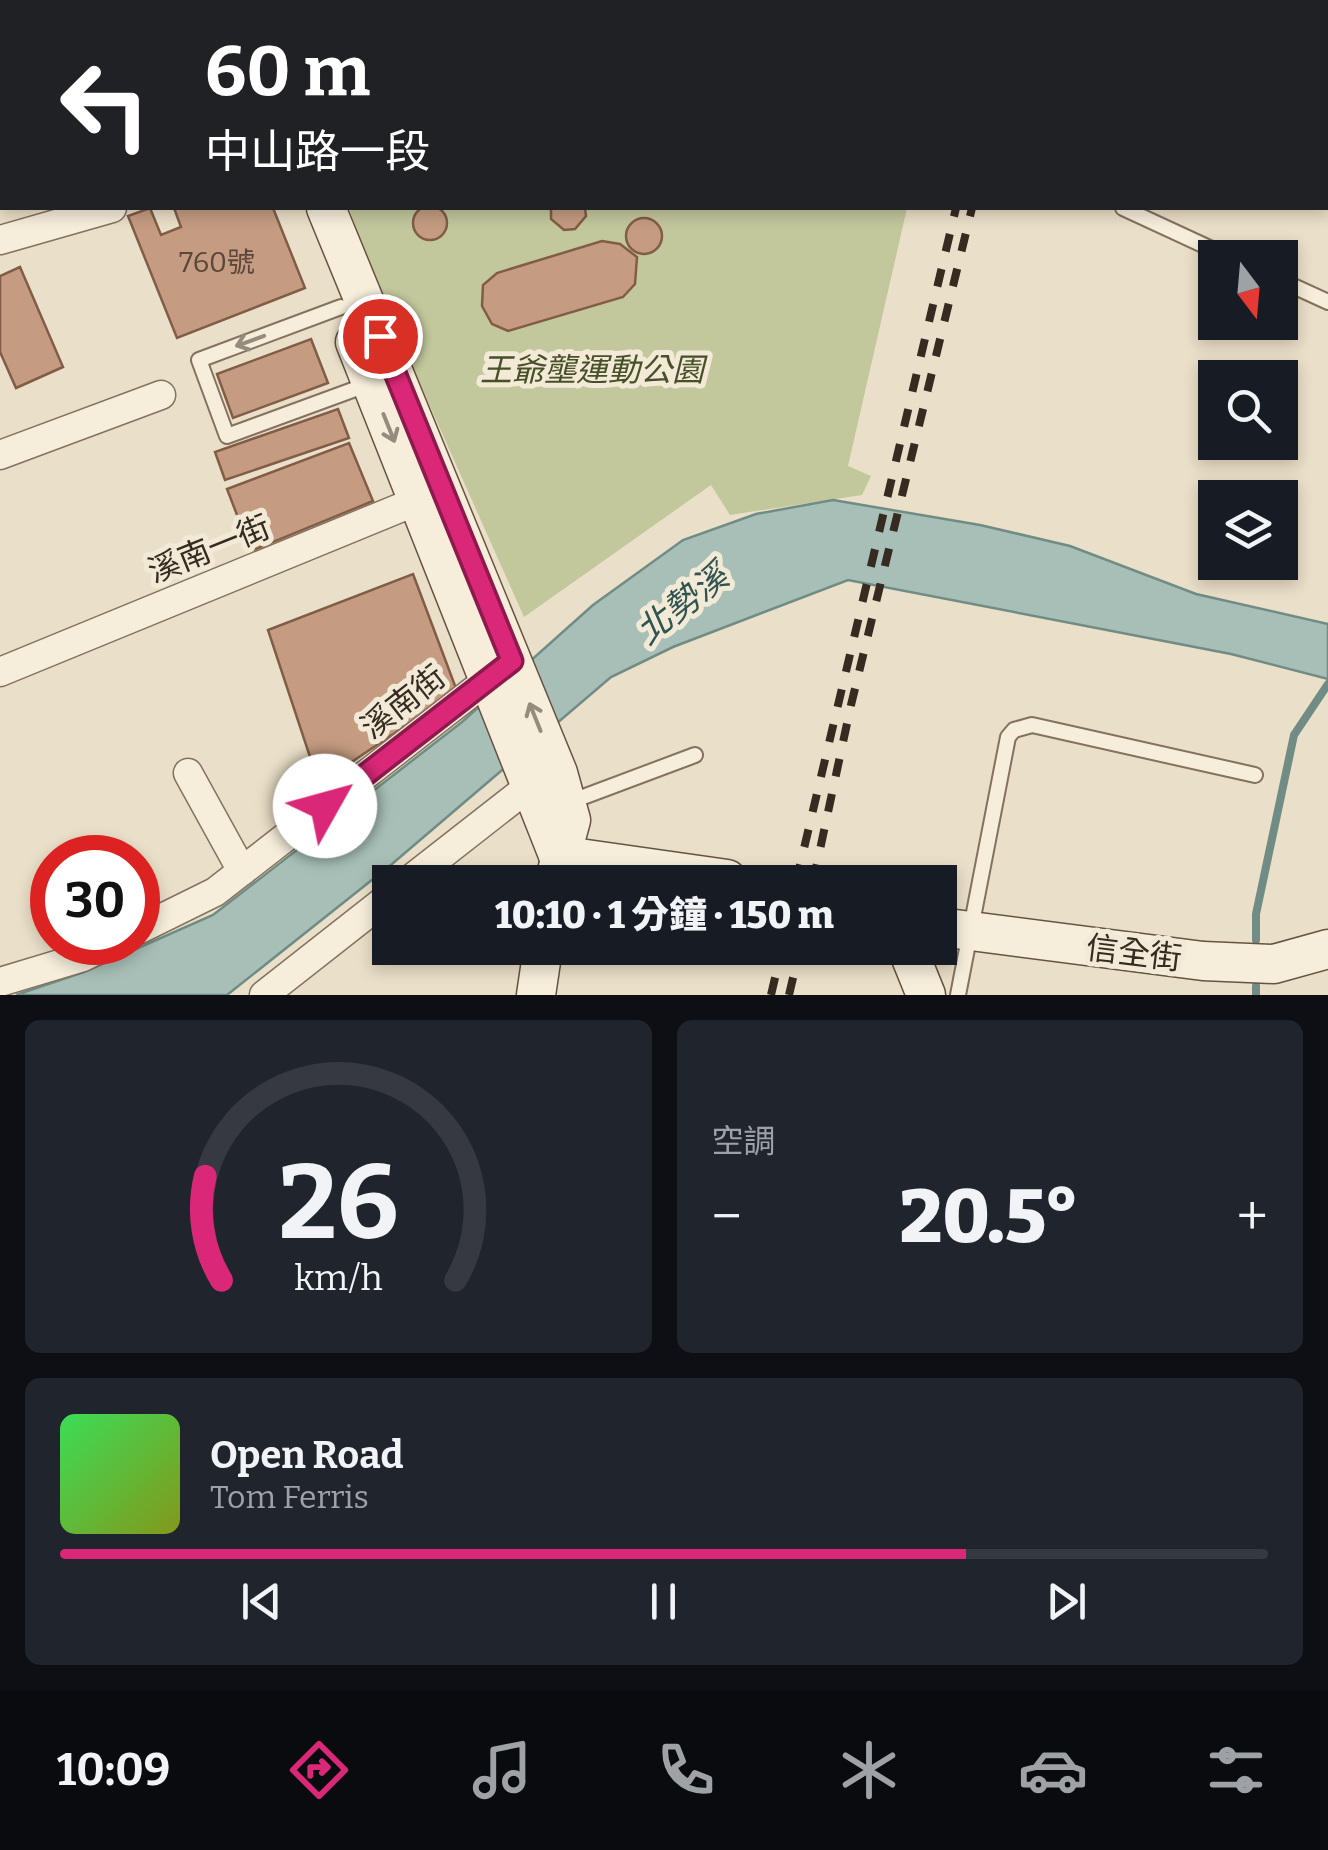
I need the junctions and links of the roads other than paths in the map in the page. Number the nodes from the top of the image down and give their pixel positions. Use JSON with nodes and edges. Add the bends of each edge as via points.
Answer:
{"nodes":[{"id":1,"x":105,"y":210,"type":"edge"},
{"id":2,"x":302,"y":210,"type":"edge"},
{"id":3,"x":327,"y":210,"type":"edge"},
{"id":4,"x":1126,"y":210,"type":"edge"},
{"id":5,"x":0,"y":240,"type":"edge"},
{"id":6,"x":1198,"y":243,"type":"edge"},
{"id":7,"x":1298,"y":288,"type":"edge"},
{"id":8,"x":1328,"y":302,"type":"edge"},
{"id":9,"x":341,"y":308,"type":"junction"},
{"id":10,"x":371,"y":383,"type":"junction"},
{"id":11,"x":161,"y":395,"type":"dead end"},
{"id":12,"x":0,"y":455,"type":"edge"},
{"id":13,"x":431,"y":495,"type":"junction"},
{"id":14,"x":501,"y":670,"type":"junction"},
{"id":15,"x":0,"y":672,"type":"edge"},
{"id":16,"x":695,"y":756,"type":"dead end"},
{"id":17,"x":188,"y":773,"type":"dead end"},
{"id":18,"x":1256,"y":775,"type":"dead end"},
{"id":19,"x":552,"y":787,"type":"junction"},
{"id":20,"x":433,"y":865,"type":"edge"},
{"id":21,"x":556,"y":865,"type":"edge"},
{"id":22,"x":242,"y":871,"type":"junction"},
{"id":23,"x":372,"y":910,"type":"edge"},
{"id":24,"x":160,"y":919,"type":"edge"},
{"id":25,"x":957,"y":926,"type":"edge"},
{"id":26,"x":957,"y":930,"type":"edge"},
{"id":27,"x":1328,"y":949,"type":"edge"},
{"id":28,"x":957,"y":962,"type":"edge"},
{"id":29,"x":56,"y":965,"type":"edge"},
{"id":30,"x":540,"y":965,"type":"edge"},
{"id":31,"x":914,"y":965,"type":"edge"},
{"id":32,"x":0,"y":982,"type":"edge"},
{"id":33,"x":264,"y":995,"type":"edge"},
{"id":34,"x":536,"y":995,"type":"edge"},
{"id":35,"x":926,"y":995,"type":"edge"},
{"id":36,"x":958,"y":995,"type":"edge"}],
"edges":[{"from":1,"to":5,"type":"street"},
{"from":2,"to":9,"type":"street"},
{"from":3,"to":13,"type":"street"},
{"from":4,"to":6,"type":"lane"},
{"from":7,"to":8,"type":"lane"},
{"from":9,"to":10,"type":"street"},
{"from":9,"to":10,"type":"lane","one_way":true,"via":[[199,360],[227,436]]},
{"from":10,"to":13,"type":"street","one_way":true},
{"from":11,"to":12,"type":"street"},
{"from":13,"to":14,"type":"street"},
{"from":13,"to":15,"type":"street","name":"溪南一街"},
{"from":14,"to":19,"type":"street"},
{"from":14,"to":22,"type":"street","name":"溪南街"},
{"from":16,"to":19,"type":"lane"},
{"from":17,"to":22,"type":"street"},
{"from":18,"to":25,"type":"lane","via":[[1032,725],[1014,730]]},
{"from":19,"to":20,"type":"street"},
{"from":19,"to":21,"type":"street"},
{"from":22,"to":24,"type":"street","name":"溪南街"},
{"from":23,"to":33,"type":"street"},
{"from":26,"to":27,"type":"street","name":"信全街","via":[[1203,961],[1274,964]]},
{"from":28,"to":36,"type":"lane"},
{"from":29,"to":32,"type":"street"},
{"from":30,"to":34,"type":"street"},
{"from":31,"to":35,"type":"street"}]}
